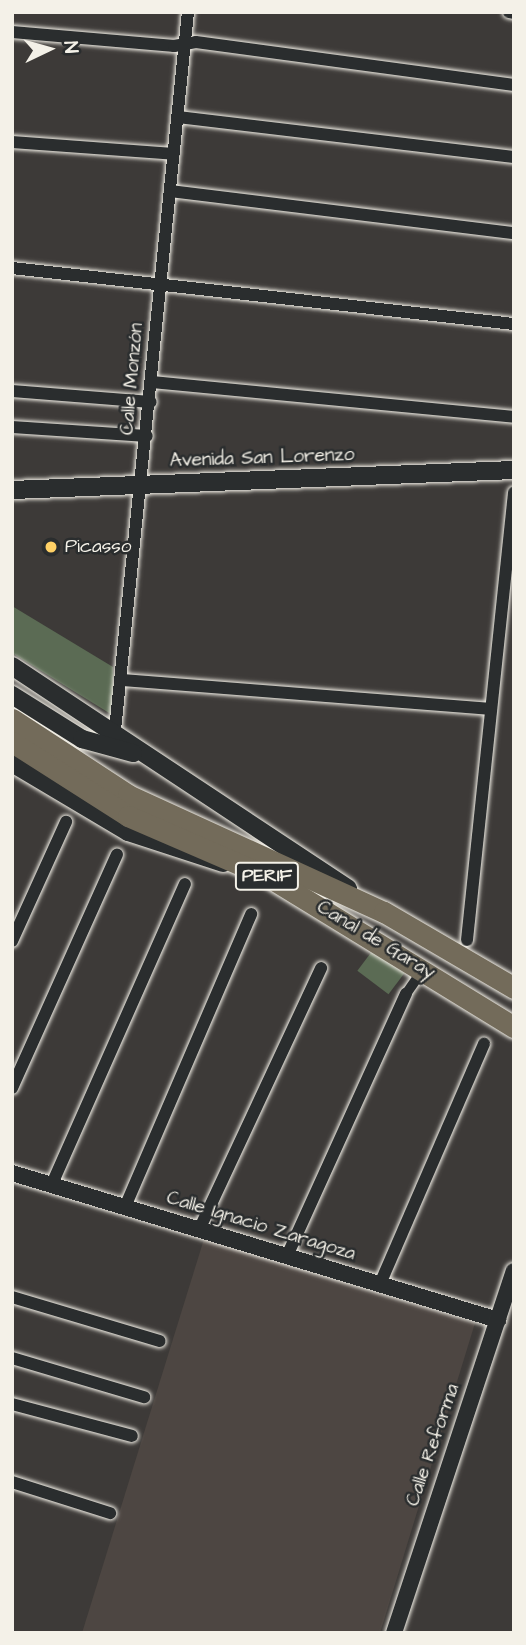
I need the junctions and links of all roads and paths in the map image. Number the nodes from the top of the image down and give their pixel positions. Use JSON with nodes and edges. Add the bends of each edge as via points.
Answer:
{"nodes":[{"id":1,"x":188,"y":12,"type":"edge"},
{"id":2,"x":12,"y":32,"type":"edge"},
{"id":3,"x":184,"y":43,"type":"junction"},
{"id":4,"x":514,"y":85,"type":"edge"},
{"id":5,"x":178,"y":117,"type":"junction"},
{"id":6,"x":12,"y":142,"type":"edge"},
{"id":7,"x":174,"y":154,"type":"junction"},
{"id":8,"x":514,"y":157,"type":"edge"},
{"id":9,"x":170,"y":191,"type":"junction"},
{"id":10,"x":514,"y":233,"type":"edge"},
{"id":11,"x":12,"y":268,"type":"edge"},
{"id":12,"x":160,"y":281,"type":"junction"},
{"id":13,"x":514,"y":324,"type":"edge"},
{"id":14,"x":152,"y":382,"type":"junction"},
{"id":15,"x":12,"y":391,"type":"edge"},
{"id":16,"x":151,"y":402,"type":"junction"},
{"id":17,"x":514,"y":417,"type":"edge"},
{"id":18,"x":12,"y":426,"type":"edge"},
{"id":19,"x":147,"y":436,"type":"junction"},
{"id":20,"x":514,"y":470,"type":"edge"},
{"id":21,"x":140,"y":483,"type":"junction"},
{"id":22,"x":12,"y":491,"type":"edge"},
{"id":23,"x":514,"y":492,"type":"edge"},
{"id":24,"x":12,"y":666,"type":"edge"},
{"id":25,"x":122,"y":680,"type":"junction"},
{"id":26,"x":12,"y":695,"type":"edge"},
{"id":27,"x":489,"y":709,"type":"junction"},
{"id":28,"x":13,"y":728,"type":"edge"},
{"id":29,"x":113,"y":741,"type":"junction"},
{"id":30,"x":12,"y":764,"type":"edge"},
{"id":31,"x":66,"y":822,"type":"dead end"},
{"id":32,"x":117,"y":855,"type":"dead end"},
{"id":33,"x":254,"y":870,"type":"junction"},
{"id":34,"x":185,"y":884,"type":"dead end"},
{"id":35,"x":384,"y":912,"type":"junction"},
{"id":36,"x":251,"y":914,"type":"dead end"},
{"id":37,"x":467,"y":940,"type":"dead end"},
{"id":38,"x":12,"y":941,"type":"edge"},
{"id":39,"x":321,"y":968,"type":"dead end"},
{"id":40,"x":424,"y":968,"type":"junction"},
{"id":41,"x":514,"y":988,"type":"edge"},
{"id":42,"x":406,"y":994,"type":"joint"},
{"id":43,"x":514,"y":1027,"type":"edge"},
{"id":44,"x":484,"y":1044,"type":"dead end"},
{"id":45,"x":12,"y":1087,"type":"edge"},
{"id":46,"x":12,"y":1173,"type":"edge"},
{"id":47,"x":52,"y":1184,"type":"junction"},
{"id":48,"x":125,"y":1208,"type":"junction"},
{"id":49,"x":199,"y":1230,"type":"junction"},
{"id":50,"x":287,"y":1256,"type":"junction"},
{"id":51,"x":514,"y":1271,"type":"edge"},
{"id":52,"x":380,"y":1284,"type":"junction"},
{"id":53,"x":12,"y":1297,"type":"edge"},
{"id":54,"x":498,"y":1320,"type":"junction"},
{"id":55,"x":160,"y":1341,"type":"dead end"},
{"id":56,"x":12,"y":1358,"type":"edge"},
{"id":57,"x":144,"y":1397,"type":"dead end"},
{"id":58,"x":12,"y":1404,"type":"edge"},
{"id":59,"x":132,"y":1436,"type":"dead end"},
{"id":60,"x":12,"y":1482,"type":"edge"},
{"id":61,"x":110,"y":1513,"type":"dead end"},
{"id":62,"x":394,"y":1633,"type":"edge"}],
"edges":[{"from":1,"to":3,"type":"street","name":"Calle Monzón"},
{"from":2,"to":3,"type":"street"},
{"from":3,"to":4,"type":"street"},
{"from":3,"to":5,"type":"street","name":"Calle Monzón"},
{"from":5,"to":7,"type":"street","name":"Calle Monzón"},
{"from":5,"to":8,"type":"street"},
{"from":6,"to":7,"type":"street"},
{"from":7,"to":9,"type":"street","name":"Calle Monzón"},
{"from":9,"to":10,"type":"street"},
{"from":9,"to":12,"type":"street","name":"Calle Monzón"},
{"from":11,"to":12,"type":"street"},
{"from":12,"to":13,"type":"street"},
{"from":12,"to":14,"type":"street","name":"Calle Monzón"},
{"from":14,"to":16,"type":"street","name":"Calle Monzón"},
{"from":14,"to":17,"type":"street"},
{"from":15,"to":16,"type":"street"},
{"from":16,"to":19,"type":"street","name":"Calle Monzón"},
{"from":18,"to":19,"type":"street"},
{"from":19,"to":21,"type":"street","name":"Calle Monzón"},
{"from":20,"to":21,"type":"main road","name":"Avenida San Lorenzo"},
{"from":21,"to":22,"type":"main road","name":"Avenida San Lorenzo"},
{"from":21,"to":25,"type":"street","name":"Calle Monzón"},
{"from":23,"to":27,"type":"street"},
{"from":24,"to":29,"type":"main road","name":"Canal de Garay"},
{"from":25,"to":27,"type":"street"},
{"from":25,"to":29,"type":"street","name":"Calle Monzón"},
{"from":26,"to":29,"type":"main road","via":[[82,739]]},
{"from":27,"to":37,"type":"street"},
{"from":28,"to":33,"type":"highway","name":"Canal de Garay","number":"PERIF","via":[[128,816]]},
{"from":28,"to":35,"type":"highway","name":"Canal de Garay","number":"PERIF","via":[[128,795]]},
{"from":29,"to":35,"type":"main road","name":"Canal de Garay","via":[[147,756]]},
{"from":30,"to":33,"type":"main road","via":[[128,832],[195,858]]},
{"from":31,"to":38,"type":"street"},
{"from":32,"to":45,"type":"street"},
{"from":33,"to":40,"type":"highway","name":"Canal de Garay","number":"PERIF"},
{"from":34,"to":47,"type":"street"},
{"from":35,"to":41,"type":"highway","name":"Canal de Garay","number":"PERIF"},
{"from":36,"to":48,"type":"street"},
{"from":39,"to":49,"type":"street"},
{"from":40,"to":42,"type":"street"},
{"from":40,"to":43,"type":"highway","name":"Canal de Garay","number":"PERIF"},
{"from":42,"to":50,"type":"street"},
{"from":44,"to":52,"type":"street"},
{"from":46,"to":47,"type":"street","name":"Calle Ignacio Zaragoza"},
{"from":47,"to":48,"type":"street","name":"Calle Ignacio Zaragoza"},
{"from":48,"to":49,"type":"street","name":"Calle Ignacio Zaragoza"},
{"from":49,"to":50,"type":"street","name":"Calle Ignacio Zaragoza"},
{"from":50,"to":52,"type":"street","name":"Calle Ignacio Zaragoza"},
{"from":51,"to":54,"type":"street","name":"Calle Reforma"},
{"from":52,"to":54,"type":"street","name":"Calle Ignacio Zaragoza"},
{"from":53,"to":55,"type":"street"},
{"from":54,"to":62,"type":"street","name":"Calle Reforma"},
{"from":56,"to":57,"type":"street"},
{"from":58,"to":59,"type":"street"},
{"from":60,"to":61,"type":"street"}]}
